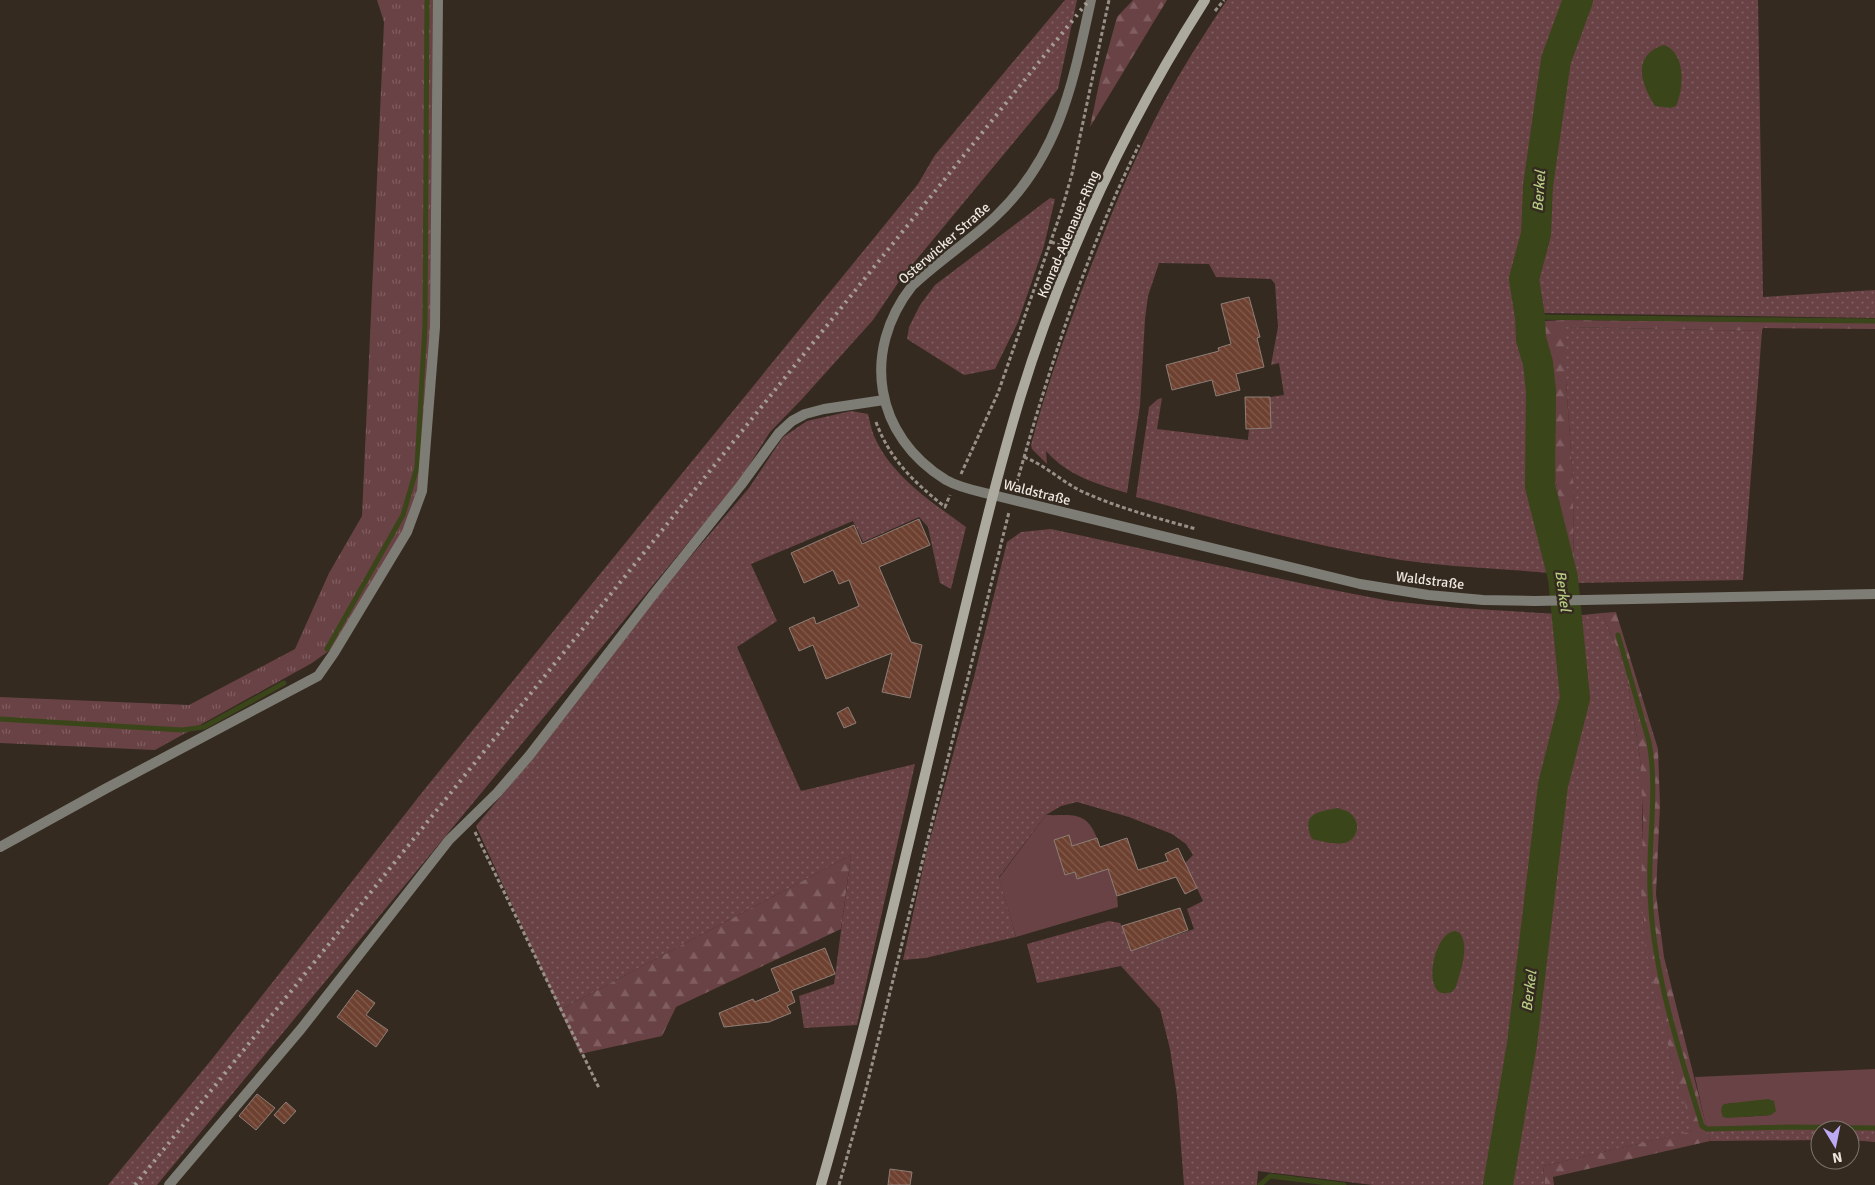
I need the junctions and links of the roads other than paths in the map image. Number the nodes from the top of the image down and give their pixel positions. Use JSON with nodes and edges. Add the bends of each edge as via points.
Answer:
{"nodes":[{"id":1,"x":438,"y":0,"type":"edge"},
{"id":2,"x":1091,"y":0,"type":"edge"},
{"id":3,"x":1205,"y":0,"type":"edge"},
{"id":4,"x":884,"y":400,"type":"junction"},
{"id":5,"x":993,"y":495,"type":"junction"},
{"id":6,"x":1875,"y":594,"type":"edge"},
{"id":7,"x":0,"y":847,"type":"edge"},
{"id":8,"x":169,"y":1185,"type":"edge"},
{"id":9,"x":820,"y":1185,"type":"edge"}],
"edges":[{"from":1,"to":7,"type":"street","via":[[435,327],[422,491],[406,532],[318,676]]},
{"from":2,"to":4,"type":"street","name":"Osterwicker Straße","via":[[1068,97],[1040,161],[996,216],[912,286],[896,309],[882,352]]},
{"from":3,"to":5,"type":"main road","name":"Konrad-Adenauer-Ring","via":[[1150,90],[1076,245],[1021,396]]},
{"from":4,"to":5,"type":"street","name":"Osterwicker Straße","via":[[902,440],[920,459],[956,485]]},
{"from":4,"to":8,"type":"street","via":[[805,414],[779,433],[529,756],[449,840],[301,1029]]},
{"from":5,"to":6,"type":"street","name":"Waldstraße","via":[[1360,584],[1428,595],[1535,601]]},
{"from":5,"to":9,"type":"main road","name":"Konrad-Adenauer-Ring","via":[[882,960]]}]}
